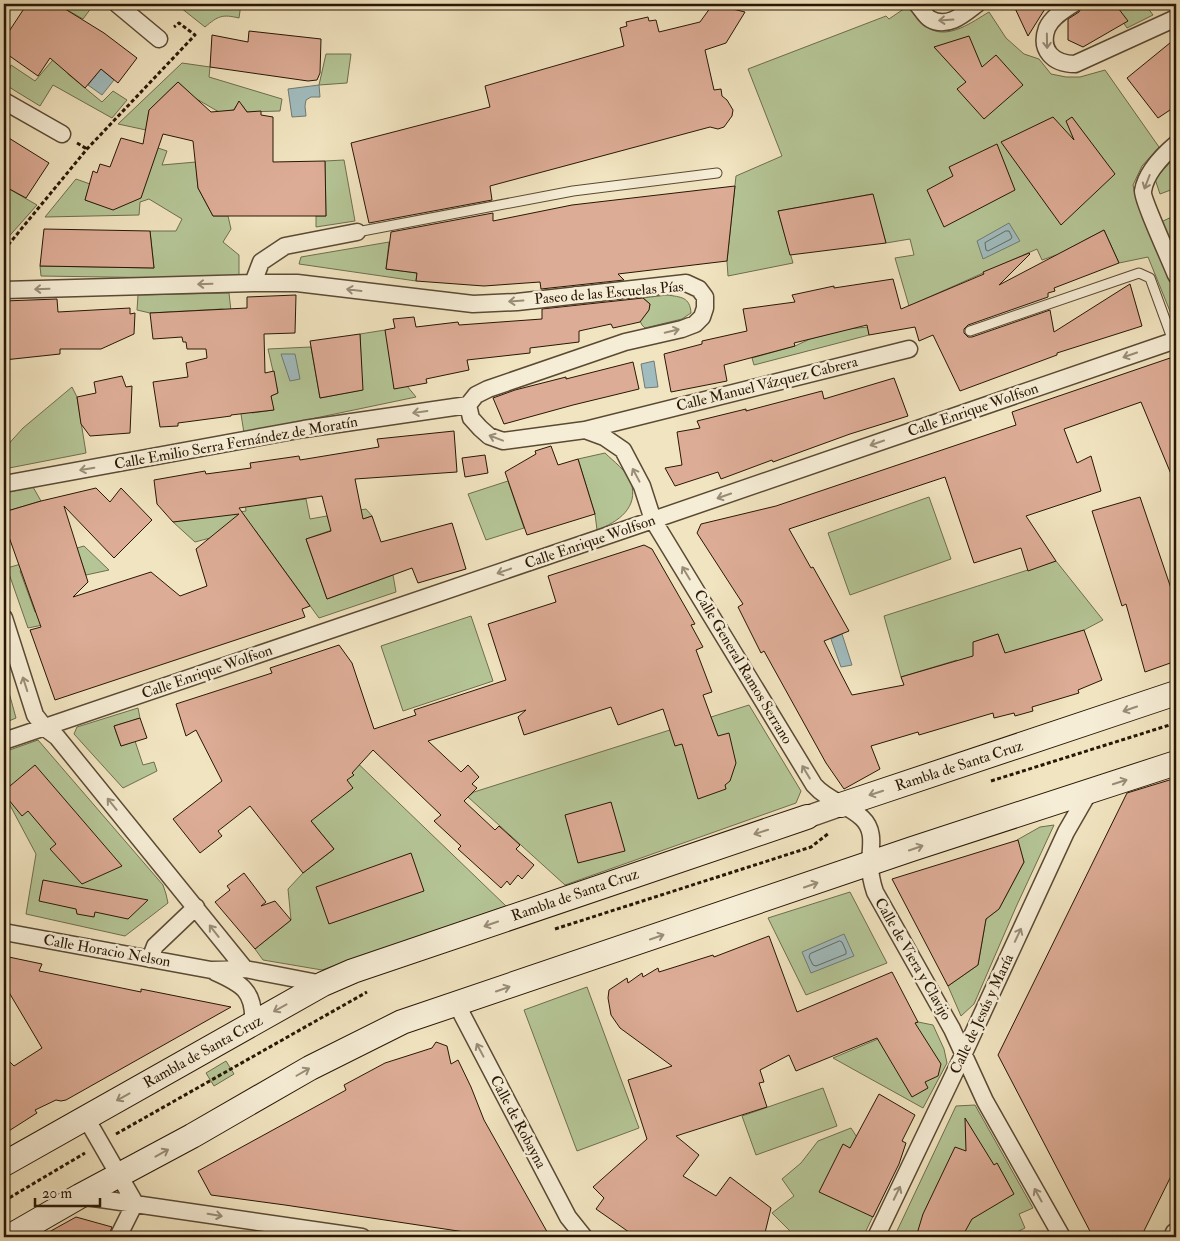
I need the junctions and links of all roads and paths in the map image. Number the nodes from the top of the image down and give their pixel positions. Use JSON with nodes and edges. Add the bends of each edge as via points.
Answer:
{"nodes":[{"id":1,"x":117,"y":4,"type":"edge"},
{"id":2,"x":916,"y":4,"type":"edge"},
{"id":3,"x":977,"y":4,"type":"edge"},
{"id":4,"x":1073,"y":4,"type":"edge"},
{"id":5,"x":1176,"y":18,"type":"edge"},
{"id":6,"x":195,"y":36,"type":"dead end"},
{"id":7,"x":159,"y":39,"type":"dead end"},
{"id":8,"x":4,"y":101,"type":"edge"},
{"id":9,"x":62,"y":134,"type":"dead end"},
{"id":10,"x":1176,"y":144,"type":"edge"},
{"id":11,"x":717,"y":173,"type":"dead end"},
{"id":12,"x":357,"y":232,"type":"joint"},
{"id":13,"x":4,"y":250,"type":"edge"},
{"id":14,"x":1176,"y":275,"type":"edge"},
{"id":15,"x":253,"y":283,"type":"junction"},
{"id":16,"x":4,"y":290,"type":"edge"},
{"id":17,"x":970,"y":331,"type":"dead end"},
{"id":18,"x":1175,"y":340,"type":"edge"},
{"id":19,"x":909,"y":349,"type":"dead end"},
{"id":20,"x":468,"y":406,"type":"junction"},
{"id":21,"x":625,"y":420,"type":"junction"},
{"id":22,"x":585,"y":430,"type":"junction"},
{"id":23,"x":623,"y":450,"type":"junction"},
{"id":24,"x":4,"y":484,"type":"edge"},
{"id":25,"x":653,"y":520,"type":"junction"},
{"id":26,"x":4,"y":618,"type":"edge"},
{"id":27,"x":1176,"y":693,"type":"edge"},
{"id":28,"x":1176,"y":723,"type":"edge"},
{"id":29,"x":45,"y":728,"type":"junction"},
{"id":30,"x":4,"y":741,"type":"edge"},
{"id":31,"x":1176,"y":763,"type":"edge"},
{"id":32,"x":987,"y":782,"type":"dead end"},
{"id":33,"x":1089,"y":792,"type":"junction"},
{"id":34,"x":841,"y":805,"type":"junction"},
{"id":35,"x":807,"y":816,"type":"joint"},
{"id":36,"x":870,"y":864,"type":"junction"},
{"id":37,"x":196,"y":907,"type":"junction"},
{"id":38,"x":4,"y":932,"type":"edge"},
{"id":39,"x":150,"y":959,"type":"junction"},
{"id":40,"x":244,"y":969,"type":"junction"},
{"id":41,"x":211,"y":970,"type":"junction"},
{"id":42,"x":323,"y":984,"type":"junction"},
{"id":43,"x":457,"y":1005,"type":"junction"},
{"id":44,"x":253,"y":1024,"type":"junction"},
{"id":45,"x":964,"y":1053,"type":"junction"},
{"id":46,"x":86,"y":1118,"type":"junction"},
{"id":47,"x":4,"y":1164,"type":"edge"},
{"id":48,"x":119,"y":1176,"type":"junction"},
{"id":49,"x":80,"y":1196,"type":"junction"},
{"id":50,"x":135,"y":1203,"type":"junction"},
{"id":51,"x":1176,"y":1234,"type":"edge"},
{"id":52,"x":581,"y":1236,"type":"edge"},
{"id":53,"x":9,"y":1237,"type":"edge"},
{"id":54,"x":118,"y":1237,"type":"edge"},
{"id":55,"x":362,"y":1237,"type":"edge"},
{"id":56,"x":876,"y":1237,"type":"edge"},
{"id":57,"x":1062,"y":1237,"type":"edge"},
{"id":58,"x":1175,"y":1237,"type":"edge"}],
"edges":[{"from":1,"to":7,"type":"street"},
{"from":3,"to":2,"type":"street","one_way":true,"via":[[958,19],[942,22],[930,18]]},
{"from":4,"to":5,"type":"street","one_way":true,"via":[[1055,17],[1048,27],[1045,41],[1048,54],[1064,64],[1074,64]]},
{"from":6,"to":13,"type":"path","via":[[87,149]]},
{"from":8,"to":9,"type":"street"},
{"from":10,"to":14,"type":"street","one_way":true,"via":[[1146,178],[1142,194]]},
{"from":11,"to":12,"type":"lane","via":[[573,191]]},
{"from":12,"to":15,"type":"street","via":[[285,246],[261,262]]},
{"from":15,"to":16,"type":"street","one_way":true},
{"from":20,"to":15,"type":"street","name":"Paseo de las Escuelas Pías","one_way":true,"via":[[476,395],[488,389],[625,342],[695,324],[705,308],[705,297],[699,289],[686,283],[473,304],[297,283]]},
{"from":17,"to":18,"type":"lane","via":[[1139,273],[1150,278]]},
{"from":18,"to":25,"type":"street","name":"Calle Enrique Wolfson","one_way":true},
{"from":19,"to":21,"type":"street","name":"Calle Manuel Vázquez Cabrera"},
{"from":22,"to":20,"type":"street","one_way":true,"via":[[503,441],[489,436],[480,428],[471,418]]},
{"from":20,"to":24,"type":"street","name":"Calle Emilio Serra Fernández de Moratín","one_way":true,"via":[[304,429]]},
{"from":21,"to":22,"type":"street","name":"Calle Manuel Vázquez Cabrera"},
{"from":21,"to":23,"type":"street","via":[[618,433]]},
{"from":22,"to":23,"type":"street","via":[[604,437]]},
{"from":25,"to":23,"type":"street","one_way":true,"via":[[642,486]]},
{"from":25,"to":29,"type":"street","name":"Calle Enrique Wolfson","one_way":true},
{"from":34,"to":25,"type":"street","name":"Calle General Ramos Serrano","one_way":true,"via":[[814,785]]},
{"from":29,"to":26,"type":"street","one_way":true,"via":[[35,715]]},
{"from":27,"to":34,"type":"main road","name":"Rambla de Santa Cruz","one_way":true},
{"from":28,"to":32,"type":"path"},
{"from":29,"to":30,"type":"street","name":"Calle Enrique Wolfson"},
{"from":37,"to":29,"type":"street","one_way":true,"via":[[57,737]]},
{"from":33,"to":31,"type":"main road","one_way":true},
{"from":36,"to":33,"type":"main road","one_way":true},
{"from":45,"to":33,"type":"street","name":"Calle de Jesús y María","one_way":true,"via":[[1066,832]]},
{"from":34,"to":35,"type":"street","name":"Rambla de Santa Cruz"},
{"from":34,"to":36,"type":"street","name":"Calle General Ramos Serrano","via":[[861,817],[870,830]]},
{"from":35,"to":42,"type":"main road","name":"Rambla de Santa Cruz","one_way":true},
{"from":43,"to":36,"type":"main road","one_way":true},
{"from":36,"to":45,"type":"street","name":"Calle de Viera y Clavijo","via":[[875,892]]},
{"from":37,"to":39,"type":"street","via":[[155,946]]},
{"from":40,"to":37,"type":"street","one_way":true},
{"from":38,"to":39,"type":"street","name":"Calle Horacio Nelson"},
{"from":39,"to":41,"type":"street","name":"Calle Horacio Nelson"},
{"from":40,"to":41,"type":"street"},
{"from":40,"to":42,"type":"street"},
{"from":41,"to":44,"type":"street","via":[[234,981],[250,995]]},
{"from":42,"to":44,"type":"main road","name":"Rambla de Santa Cruz","one_way":true},
{"from":48,"to":43,"type":"main road","one_way":true,"via":[[340,1052],[402,1022]]},
{"from":52,"to":43,"type":"street","name":"Calle de Robayna","one_way":true},
{"from":44,"to":46,"type":"main road","name":"Rambla de Santa Cruz","one_way":true},
{"from":56,"to":45,"type":"street","name":"Calle de Jesús y María","one_way":true},
{"from":57,"to":45,"type":"street","name":"Calle de Viera y Clavijo","one_way":true,"via":[[985,1101]]},
{"from":46,"to":47,"type":"main road","name":"Rambla de Santa Cruz"},
{"from":46,"to":48,"type":"street"},
{"from":48,"to":49,"type":"main road"},
{"from":48,"to":50,"type":"street"},
{"from":49,"to":50,"type":"street"},
{"from":49,"to":53,"type":"main road"},
{"from":50,"to":54,"type":"street"},
{"from":50,"to":55,"type":"street","one_way":true},
{"from":51,"to":58,"type":"street"}]}
